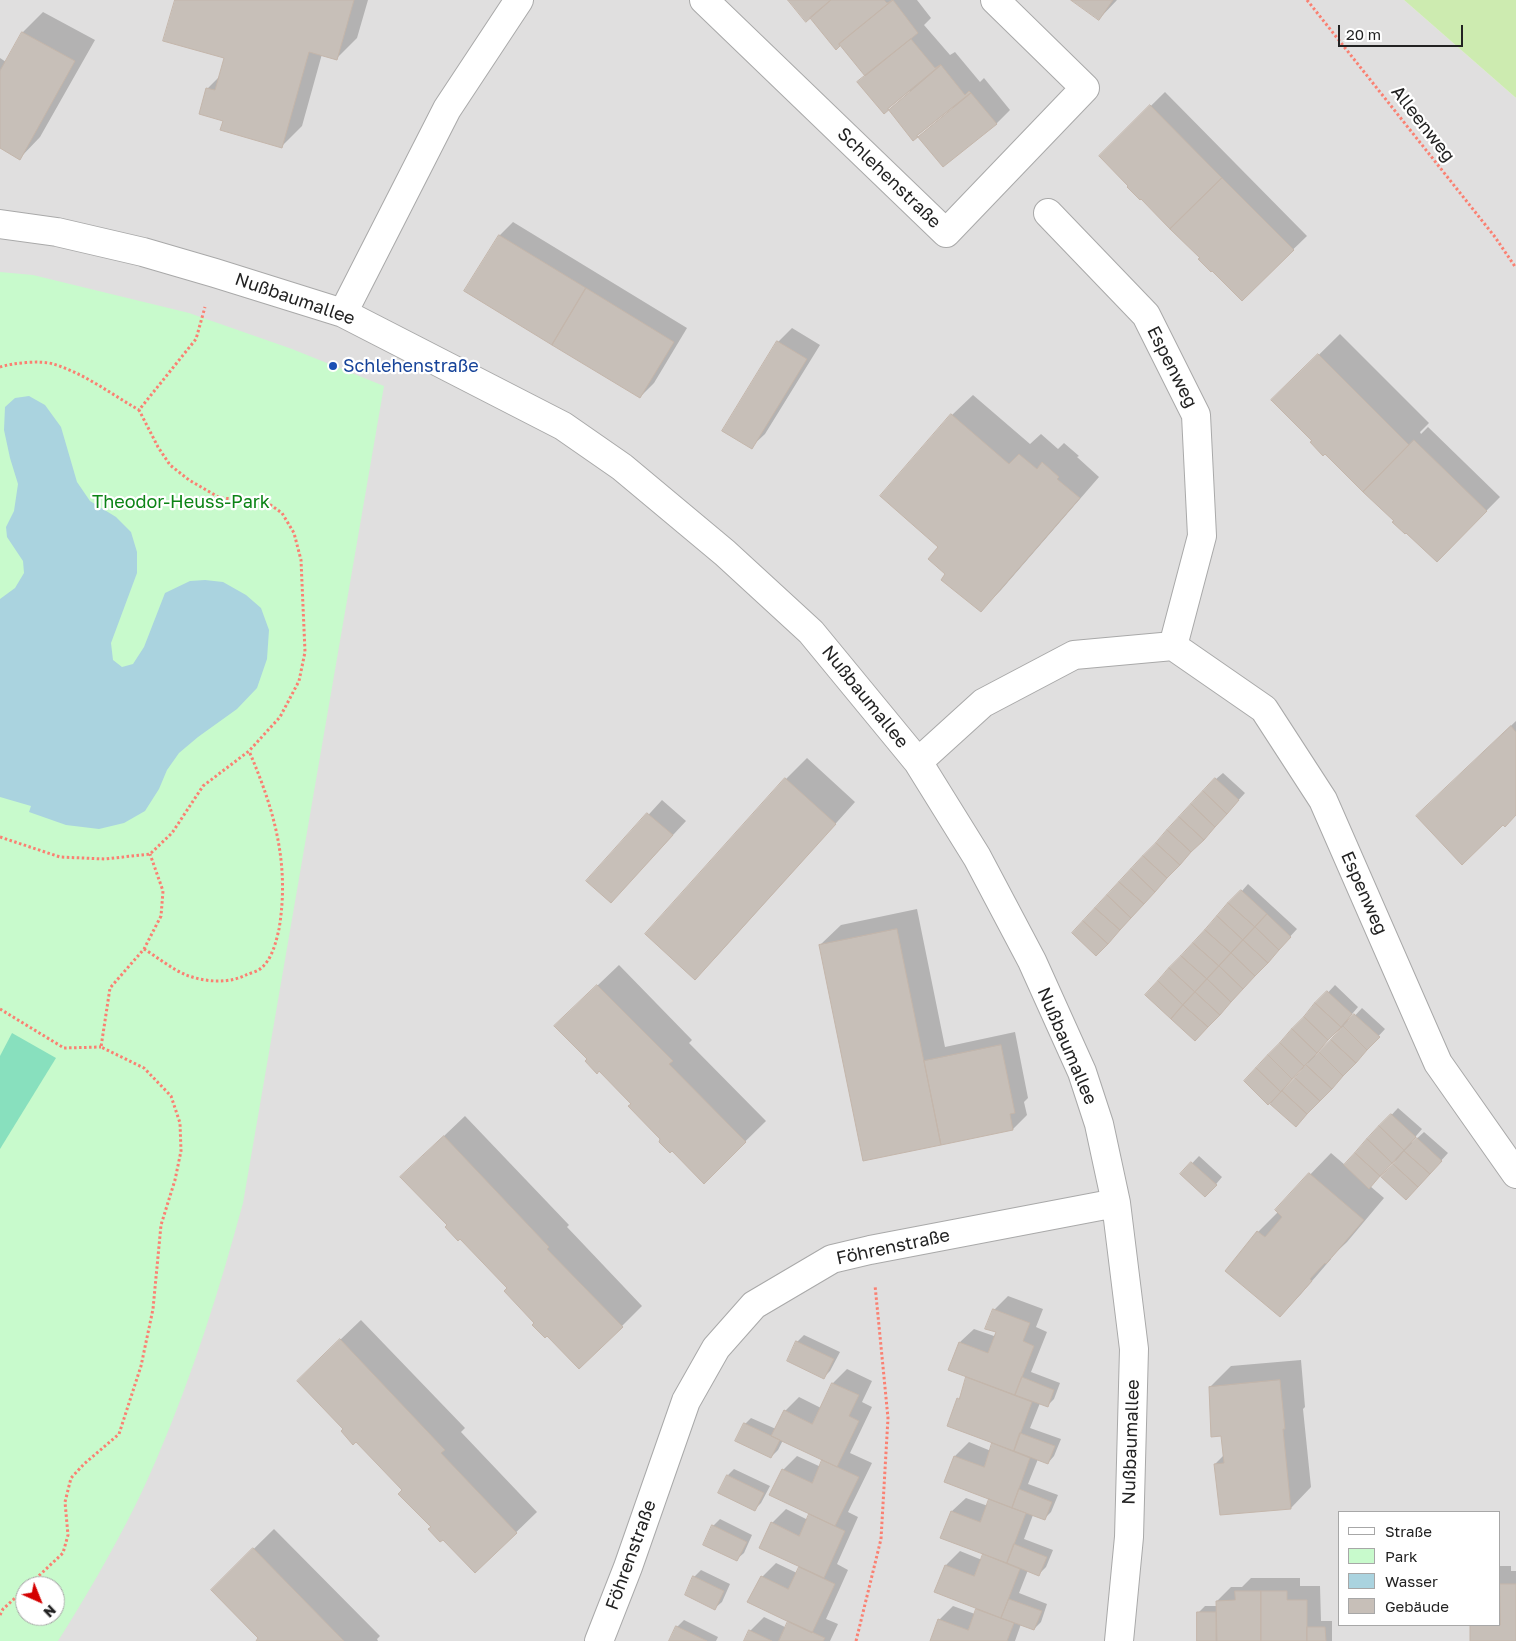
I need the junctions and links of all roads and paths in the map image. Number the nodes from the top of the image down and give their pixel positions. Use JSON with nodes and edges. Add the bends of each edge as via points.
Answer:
{"nodes":[{"id":1,"x":519,"y":0,"type":"edge"},
{"id":2,"x":704,"y":0,"type":"edge"},
{"id":3,"x":995,"y":0,"type":"edge"},
{"id":4,"x":1307,"y":0,"type":"edge"},
{"id":5,"x":1048,"y":213,"type":"dead end"},
{"id":6,"x":0,"y":224,"type":"edge"},
{"id":7,"x":1516,"y":268,"type":"edge"},
{"id":8,"x":216,"y":273,"type":"junction"},
{"id":9,"x":343,"y":313,"type":"junction"},
{"id":10,"x":0,"y":367,"type":"edge"},
{"id":11,"x":138,"y":410,"type":"junction"},
{"id":12,"x":1173,"y":646,"type":"junction"},
{"id":13,"x":248,"y":751,"type":"junction"},
{"id":14,"x":918,"y":762,"type":"junction"},
{"id":15,"x":0,"y":836,"type":"edge"},
{"id":16,"x":150,"y":854,"type":"junction"},
{"id":17,"x":144,"y":949,"type":"junction"},
{"id":18,"x":0,"y":1009,"type":"edge"},
{"id":19,"x":101,"y":1046,"type":"junction"},
{"id":20,"x":1516,"y":1174,"type":"edge"},
{"id":21,"x":1116,"y":1203,"type":"junction"},
{"id":22,"x":870,"y":1250,"type":"junction"},
{"id":23,"x":39,"y":1576,"type":"edge"},
{"id":24,"x":15,"y":1599,"type":"edge"},
{"id":25,"x":0,"y":1615,"type":"edge"},
{"id":26,"x":599,"y":1641,"type":"edge"},
{"id":27,"x":856,"y":1641,"type":"edge"},
{"id":28,"x":1119,"y":1641,"type":"edge"}],
"edges":[{"from":1,"to":9,"type":"street","via":[[447,109]]},
{"from":2,"to":3,"type":"street","name":"Schlehenstraße","via":[[946,233],[1085,88]]},
{"from":4,"to":7,"type":"path","name":"Alleenweg","via":[[1495,236]]},
{"from":5,"to":12,"type":"street","name":"Espenweg","via":[[1146,315],[1196,415],[1202,536]]},
{"from":6,"to":8,"type":"street","name":"Nußbaumallee","via":[[57,232]]},
{"from":8,"to":9,"type":"street","name":"Nußbaumallee"},
{"from":8,"to":11,"type":"path","via":[[196,340]]},
{"from":9,"to":14,"type":"street","name":"Nußbaumallee","via":[[563,426],[622,467],[725,553],[811,632]]},
{"from":10,"to":11,"type":"path","via":[[12,363],[52,363],[85,378]]},
{"from":11,"to":13,"type":"path","via":[[170,465],[189,480],[220,498],[265,501],[282,513],[294,533],[301,560],[305,652],[299,681],[280,717]]},
{"from":12,"to":14,"type":"street","via":[[1074,656],[983,702]]},
{"from":12,"to":20,"type":"street","name":"Espenweg","via":[[1264,709],[1323,800],[1438,1063]]},
{"from":13,"to":16,"type":"path","via":[[203,786],[172,833]]},
{"from":13,"to":17,"type":"path","via":[[265,788],[278,835],[283,880],[275,947],[261,968],[235,980],[210,981],[186,975]]},
{"from":14,"to":21,"type":"street","name":"Nußbaumallee","via":[[977,857],[1032,961],[1082,1072],[1099,1124]]},
{"from":15,"to":16,"type":"path","via":[[60,857],[105,860]]},
{"from":16,"to":17,"type":"path","via":[[163,891],[161,916]]},
{"from":17,"to":19,"type":"path","via":[[110,988]]},
{"from":18,"to":19,"type":"path","via":[[64,1048]]},
{"from":19,"to":23,"type":"path","via":[[144,1068],[171,1096],[180,1124],[181,1151],[160,1225],[149,1328],[119,1434],[71,1478],[64,1502],[68,1535],[63,1553]]},
{"from":21,"to":22,"type":"street","name":"Föhrenstraße"},
{"from":21,"to":28,"type":"street","name":"Nußbaumallee","via":[[1134,1349],[1128,1537]]},
{"from":22,"to":26,"type":"street","name":"Föhrenstraße","via":[[832,1259],[754,1305],[716,1348],[686,1401]]},
{"from":22,"to":27,"type":"path","via":[[888,1418],[881,1539]]},
{"from":24,"to":25,"type":"path"}]}
